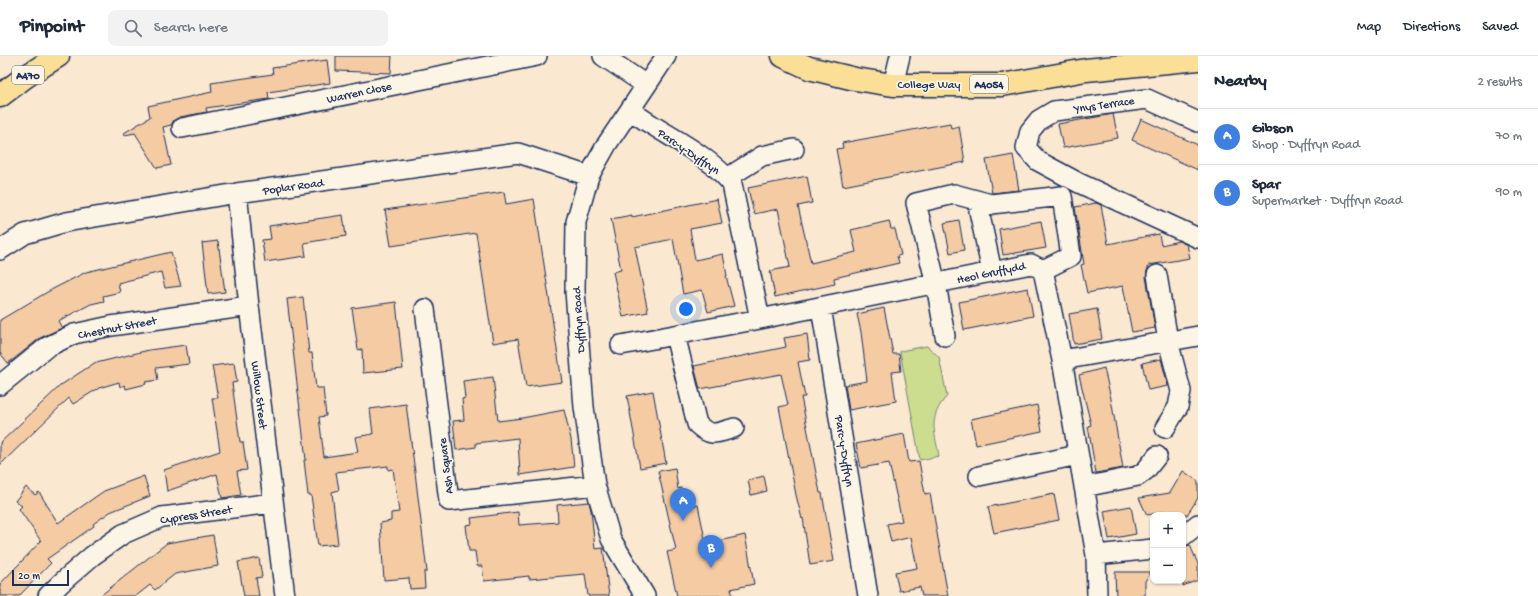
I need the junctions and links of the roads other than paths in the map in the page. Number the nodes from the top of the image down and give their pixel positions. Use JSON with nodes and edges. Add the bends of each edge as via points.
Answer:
{"nodes":[{"id":1,"x":58,"y":56,"type":"edge"},
{"id":2,"x":537,"y":56,"type":"edge"},
{"id":3,"x":603,"y":56,"type":"edge"},
{"id":4,"x":666,"y":56,"type":"edge"},
{"id":5,"x":783,"y":56,"type":"edge"},
{"id":6,"x":900,"y":56,"type":"edge"},
{"id":7,"x":1198,"y":59,"type":"edge"},
{"id":8,"x":646,"y":85,"type":"junction"},
{"id":9,"x":893,"y":85,"type":"junction"},
{"id":10,"x":0,"y":96,"type":"edge"},
{"id":11,"x":630,"y":110,"type":"junction"},
{"id":12,"x":1198,"y":122,"type":"edge"},
{"id":13,"x":182,"y":128,"type":"dead end"},
{"id":14,"x":794,"y":149,"type":"dead end"},
{"id":15,"x":589,"y":176,"type":"junction"},
{"id":16,"x":727,"y":178,"type":"junction"},
{"id":17,"x":237,"y":194,"type":"junction"},
{"id":18,"x":991,"y":204,"type":"junction"},
{"id":19,"x":1198,"y":238,"type":"edge"},
{"id":20,"x":0,"y":250,"type":"edge"},
{"id":21,"x":1043,"y":270,"type":"junction"},
{"id":22,"x":992,"y":272,"type":"junction"},
{"id":23,"x":1157,"y":275,"type":"dead end"},
{"id":24,"x":936,"y":284,"type":"junction"},
{"id":25,"x":249,"y":306,"type":"junction"},
{"id":26,"x":821,"y":307,"type":"junction"},
{"id":27,"x":425,"y":308,"type":"dead end"},
{"id":28,"x":760,"y":319,"type":"junction"},
{"id":29,"x":674,"y":335,"type":"junction"},
{"id":30,"x":945,"y":336,"type":"dead end"},
{"id":31,"x":1198,"y":336,"type":"edge"},
{"id":32,"x":1168,"y":341,"type":"junction"},
{"id":33,"x":621,"y":345,"type":"dead end"},
{"id":34,"x":1062,"y":360,"type":"junction"},
{"id":35,"x":0,"y":385,"type":"edge"},
{"id":36,"x":734,"y":428,"type":"dead end"},
{"id":37,"x":1165,"y":428,"type":"dead end"},
{"id":38,"x":1078,"y":455,"type":"junction"},
{"id":39,"x":1157,"y":456,"type":"dead end"},
{"id":40,"x":979,"y":476,"type":"dead end"},
{"id":41,"x":595,"y":486,"type":"junction"},
{"id":42,"x":1084,"y":486,"type":"junction"},
{"id":43,"x":273,"y":503,"type":"junction"},
{"id":44,"x":1198,"y":524,"type":"edge"},
{"id":45,"x":1186,"y":534,"type":"edge"},
{"id":46,"x":1150,"y":548,"type":"edge"},
{"id":47,"x":1096,"y":555,"type":"junction"},
{"id":48,"x":48,"y":596,"type":"edge"},
{"id":49,"x":285,"y":596,"type":"edge"},
{"id":50,"x":645,"y":596,"type":"edge"},
{"id":51,"x":868,"y":596,"type":"edge"},
{"id":52,"x":1097,"y":596,"type":"edge"}],
"edges":[{"from":1,"to":10,"type":"main road","number":"A470"},
{"from":2,"to":13,"type":"street","name":"Warren Close"},
{"from":3,"to":8,"type":"street"},
{"from":4,"to":8,"type":"street","name":"Dyffryn Road"},
{"from":5,"to":9,"type":"main road","name":"College Way","number":"A4054","via":[[809,68]]},
{"from":6,"to":9,"type":"street"},
{"from":7,"to":9,"type":"main road","name":"College Way","number":"A4054","via":[[1086,70],[1002,84]]},
{"from":8,"to":11,"type":"street","name":"Dyffryn Road"},
{"from":11,"to":15,"type":"street","name":"Dyffryn Road"},
{"from":11,"to":16,"type":"street","name":"Parc-y-Dyffryn","via":[[700,155]]},
{"from":12,"to":19,"type":"street","name":"Ynys Terrace","via":[[1147,99],[1054,111],[1039,120],[1030,131],[1026,148],[1038,161],[1079,183]]},
{"from":14,"to":16,"type":"street","via":[[762,156]]},
{"from":15,"to":17,"type":"street","name":"Poplar Road","via":[[518,153]]},
{"from":15,"to":41,"type":"street","name":"Dyffryn Road","via":[[576,222],[575,290],[584,407]]},
{"from":16,"to":28,"type":"street","name":"Parc-y-Dyffryn","via":[[732,184],[736,200]]},
{"from":17,"to":20,"type":"street","name":"Poplar Road","via":[[66,222],[25,234]]},
{"from":17,"to":25,"type":"street","name":"Willow Street"},
{"from":18,"to":21,"type":"street","via":[[1062,196],[1070,256]]},
{"from":18,"to":22,"type":"street","via":[[979,211]]},
{"from":18,"to":24,"type":"street","via":[[954,194],[916,203]]},
{"from":21,"to":22,"type":"street","name":"Heol Gruffydd","via":[[1031,264]]},
{"from":21,"to":34,"type":"street","name":"Heol Gruffydd"},
{"from":22,"to":24,"type":"street","name":"Heol Gruffydd"},
{"from":23,"to":32,"type":"street"},
{"from":24,"to":26,"type":"street","name":"Heol Gruffydd"},
{"from":24,"to":30,"type":"street"},
{"from":25,"to":35,"type":"street","name":"Chestnut Street","via":[[110,326],[74,334],[47,347]]},
{"from":25,"to":43,"type":"street","name":"Willow Street"},
{"from":26,"to":28,"type":"street"},
{"from":26,"to":51,"type":"street","name":"Parc-y-Dyffryn"},
{"from":27,"to":41,"type":"street","name":"Ash Square","via":[[449,501]]},
{"from":28,"to":29,"type":"street"},
{"from":29,"to":33,"type":"street"},
{"from":29,"to":36,"type":"street","via":[[697,424],[704,432],[713,434]]},
{"from":31,"to":32,"type":"street"},
{"from":32,"to":34,"type":"street"},
{"from":32,"to":37,"type":"street","via":[[1181,391],[1178,407]]},
{"from":34,"to":38,"type":"street","name":"Heol Gruffydd"},
{"from":38,"to":40,"type":"street"},
{"from":38,"to":42,"type":"street","name":"Heol Gruffydd"},
{"from":39,"to":42,"type":"street","via":[[1138,476]]},
{"from":41,"to":50,"type":"street","name":"Dyffryn Road","via":[[611,539]]},
{"from":42,"to":47,"type":"street","name":"Heol Gruffydd"},
{"from":43,"to":48,"type":"street","name":"Cypress Street","via":[[162,517],[123,534],[92,556]]},
{"from":43,"to":49,"type":"street","name":"Willow Street"},
{"from":44,"to":45,"type":"street"},
{"from":46,"to":47,"type":"street"},
{"from":47,"to":52,"type":"street","name":"Heol Gruffydd"}]}
